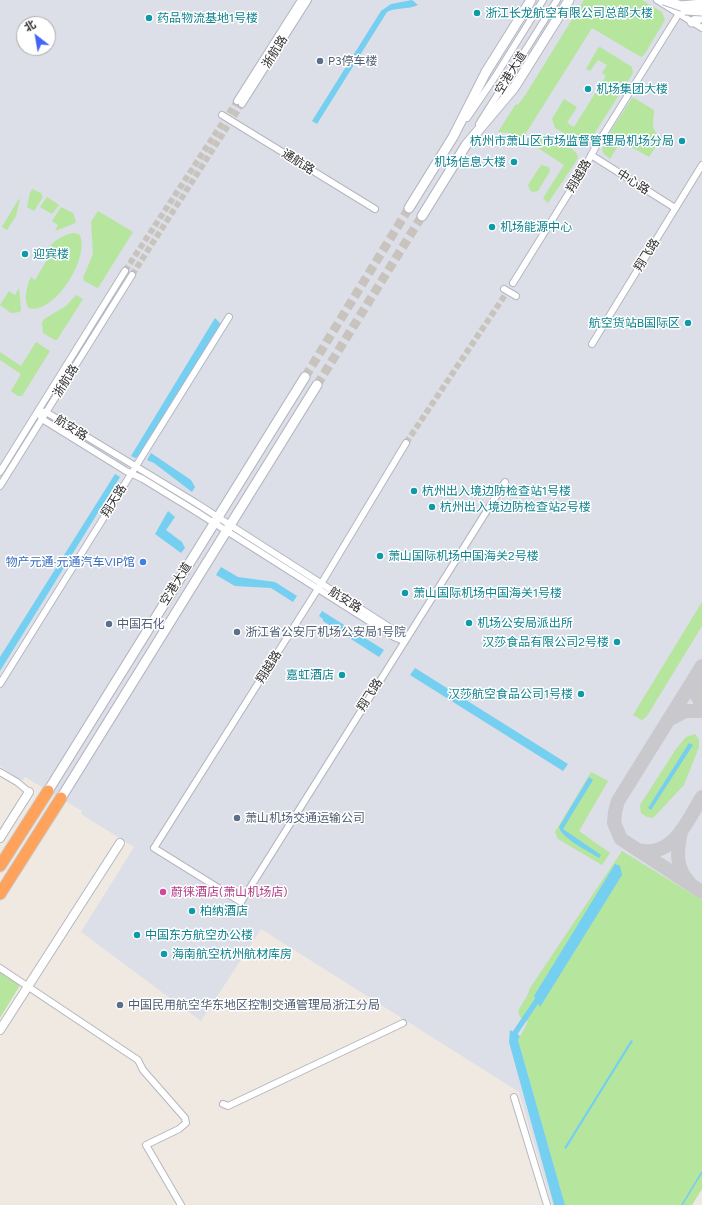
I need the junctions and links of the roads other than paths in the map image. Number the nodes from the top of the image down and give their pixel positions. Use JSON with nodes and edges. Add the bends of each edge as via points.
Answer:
{"nodes":[{"id":1,"x":301,"y":0,"type":"edge"},
{"id":2,"x":308,"y":0,"type":"edge"},
{"id":3,"x":531,"y":0,"type":"edge"},
{"id":4,"x":543,"y":0,"type":"edge"},
{"id":5,"x":557,"y":0,"type":"edge"},
{"id":6,"x":569,"y":0,"type":"edge"},
{"id":7,"x":657,"y":0,"type":"edge"},
{"id":8,"x":664,"y":0,"type":"edge"},
{"id":9,"x":700,"y":0,"type":"edge"},
{"id":10,"x":672,"y":2,"type":"edge"},
{"id":11,"x":702,"y":4,"type":"edge"},
{"id":12,"x":681,"y":11,"type":"junction"},
{"id":13,"x":700,"y":17,"type":"edge"},
{"id":14,"x":702,"y":28,"type":"edge"},
{"id":15,"x":222,"y":115,"type":"dead end"},
{"id":16,"x":453,"y":137,"type":"junction"},
{"id":17,"x":466,"y":145,"type":"junction"},
{"id":18,"x":591,"y":155,"type":"junction"},
{"id":19,"x":702,"y":166,"type":"edge"},
{"id":20,"x":409,"y":208,"type":"tunnel mouth"},
{"id":21,"x":675,"y":208,"type":"junction"},
{"id":22,"x":375,"y":209,"type":"dead end"},
{"id":23,"x":422,"y":216,"type":"tunnel mouth"},
{"id":24,"x":125,"y":271,"type":"tunnel mouth"},
{"id":25,"x":132,"y":275,"type":"tunnel mouth"},
{"id":26,"x":513,"y":283,"type":"tunnel mouth"},
{"id":27,"x":504,"y":289,"type":"dead end"},
{"id":28,"x":516,"y":296,"type":"dead end"},
{"id":29,"x":228,"y":317,"type":"dead end"},
{"id":30,"x":592,"y":344,"type":"dead end"},
{"id":31,"x":304,"y":377,"type":"tunnel mouth"},
{"id":32,"x":317,"y":385,"type":"tunnel mouth"},
{"id":33,"x":38,"y":411,"type":"junction"},
{"id":34,"x":46,"y":412,"type":"junction"},
{"id":35,"x":42,"y":419,"type":"junction"},
{"id":36,"x":406,"y":443,"type":"tunnel mouth"},
{"id":37,"x":136,"y":466,"type":"junction"},
{"id":38,"x":0,"y":472,"type":"edge"},
{"id":39,"x":131,"y":474,"type":"junction"},
{"id":40,"x":505,"y":482,"type":"dead end"},
{"id":41,"x":0,"y":486,"type":"edge"},
{"id":42,"x":216,"y":521,"type":"junction"},
{"id":43,"x":228,"y":529,"type":"junction"},
{"id":44,"x":319,"y":587,"type":"junction"},
{"id":45,"x":404,"y":640,"type":"junction"},
{"id":46,"x":0,"y":684,"type":"edge"},
{"id":47,"x":0,"y":772,"type":"edge"},
{"id":48,"x":48,"y":791,"type":"joint"},
{"id":49,"x":29,"y":792,"type":"joint"},
{"id":50,"x":61,"y":798,"type":"joint"},
{"id":51,"x":0,"y":838,"type":"edge"},
{"id":52,"x":120,"y":843,"type":"dead end"},
{"id":53,"x":0,"y":866,"type":"edge"},
{"id":54,"x":0,"y":894,"type":"edge"},
{"id":55,"x":235,"y":899,"type":"joint"},
{"id":56,"x":0,"y":968,"type":"edge"},
{"id":57,"x":28,"y":986,"type":"junction"},
{"id":58,"x":403,"y":1023,"type":"dead end"},
{"id":59,"x":0,"y":1030,"type":"edge"},
{"id":60,"x":514,"y":1097,"type":"dead end"},
{"id":61,"x":222,"y":1104,"type":"dead end"},
{"id":62,"x":181,"y":1205,"type":"edge"},
{"id":63,"x":547,"y":1205,"type":"edge"}],
"edges":[{"from":1,"to":2,"type":"street","name":"浙航路","via":[[240,102]]},
{"from":3,"to":16,"type":"main road","name":"空港大道","via":[[486,72]]},
{"from":4,"to":16,"type":"street","name":"空港大道","via":[[495,77]]},
{"from":5,"to":17,"type":"street","name":"空港大道"},
{"from":6,"to":17,"type":"main road","name":"空港大道","via":[[514,88]]},
{"from":7,"to":12,"type":"street"},
{"from":8,"to":10,"type":"main road","bridge":true},
{"from":9,"to":12,"type":"main road"},
{"from":10,"to":11,"type":"main road","bridge":true},
{"from":10,"to":12,"type":"street"},
{"from":10,"to":13,"type":"main road","bridge":true},
{"from":12,"to":13,"type":"street"},
{"from":12,"to":18,"type":"street","name":"翔越路"},
{"from":13,"to":14,"type":"street"},
{"from":15,"to":22,"type":"street","name":"通航路"},
{"from":16,"to":20,"type":"main road","name":"空港大道"},
{"from":17,"to":23,"type":"main road","name":"空港大道"},
{"from":18,"to":21,"type":"street","name":"中心路"},
{"from":18,"to":26,"type":"street","name":"翔越路"},
{"from":19,"to":21,"type":"street","name":"翔飞路"},
{"from":21,"to":30,"type":"street","name":"翔飞路"},
{"from":24,"to":33,"type":"street","name":"浙航路"},
{"from":25,"to":34,"type":"street","name":"浙航路"},
{"from":27,"to":28,"type":"street"},
{"from":29,"to":37,"type":"street","name":"翔天路"},
{"from":31,"to":42,"type":"main road","name":"空港大道"},
{"from":32,"to":43,"type":"main road","name":"空港大道"},
{"from":33,"to":34,"type":"street","name":"航安路"},
{"from":33,"to":35,"type":"street","name":"航安路"},
{"from":33,"to":38,"type":"street","name":"浙航路"},
{"from":34,"to":35,"type":"street","name":"浙航路"},
{"from":34,"to":37,"type":"street","name":"航安路"},
{"from":35,"to":39,"type":"street","name":"航安路"},
{"from":35,"to":41,"type":"street","name":"浙航路"},
{"from":36,"to":44,"type":"street","name":"翔越路"},
{"from":37,"to":39,"type":"street","name":"翔天路"},
{"from":37,"to":42,"type":"street","name":"航安路"},
{"from":39,"to":42,"type":"street","name":"航安路"},
{"from":39,"to":46,"type":"street","name":"翔天路"},
{"from":40,"to":45,"type":"street","name":"翔飞路"},
{"from":42,"to":43,"type":"street","name":"航安路"},
{"from":42,"to":48,"type":"main road","name":"空港大道"},
{"from":43,"to":44,"type":"street","name":"航安路"},
{"from":43,"to":50,"type":"main road","name":"空港大道"},
{"from":44,"to":45,"type":"street","name":"航安路","via":[[396,632]]},
{"from":44,"to":55,"type":"street","name":"翔越路","via":[[154,848]]},
{"from":45,"to":55,"type":"street","name":"翔飞路","via":[[241,902]]},
{"from":47,"to":49,"type":"street"},
{"from":48,"to":53,"type":"highway"},
{"from":49,"to":51,"type":"street"},
{"from":50,"to":54,"type":"highway"},
{"from":52,"to":57,"type":"street"},
{"from":56,"to":57,"type":"street"},
{"from":57,"to":59,"type":"street"},
{"from":57,"to":62,"type":"street","via":[[138,1060],[143,1070],[185,1118],[186,1123],[179,1129],[146,1145]]},
{"from":58,"to":61,"type":"street","via":[[228,1106]]},
{"from":60,"to":63,"type":"street"}]}
